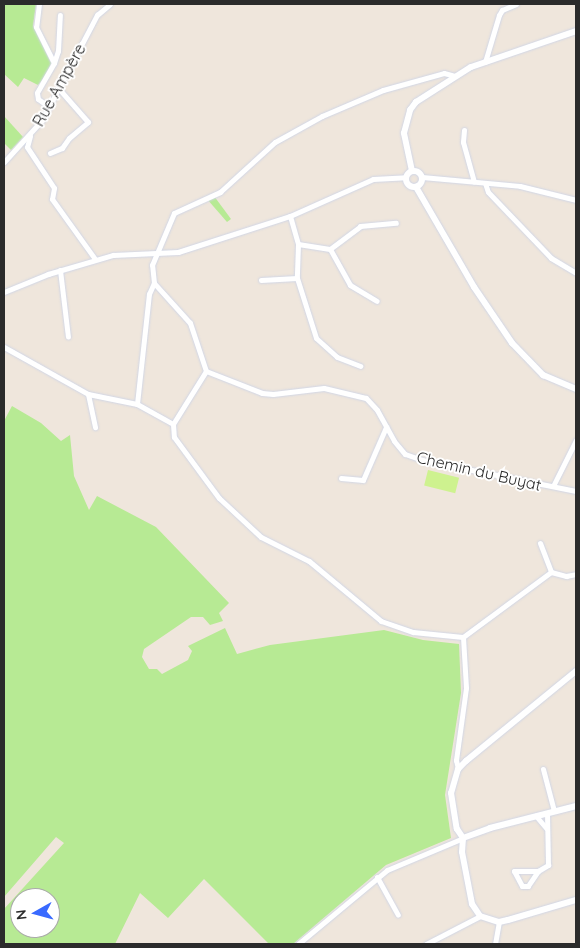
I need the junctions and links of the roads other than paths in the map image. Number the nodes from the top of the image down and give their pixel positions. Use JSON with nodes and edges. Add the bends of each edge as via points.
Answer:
{"nodes":[{"id":1,"x":39,"y":4,"type":"edge"},
{"id":2,"x":110,"y":4,"type":"edge"},
{"id":3,"x":516,"y":4,"type":"edge"},
{"id":4,"x":60,"y":15,"type":"dead end"},
{"id":5,"x":576,"y":31,"type":"edge"},
{"id":6,"x":484,"y":62,"type":"junction"},
{"id":7,"x":54,"y":63,"type":"junction"},
{"id":8,"x":455,"y":76,"type":"junction"},
{"id":9,"x":59,"y":89,"type":"junction"},
{"id":10,"x":48,"y":106,"type":"junction"},
{"id":11,"x":464,"y":130,"type":"dead end"},
{"id":12,"x":30,"y":136,"type":"junction"},
{"id":13,"x":50,"y":153,"type":"dead end"},
{"id":14,"x":4,"y":162,"type":"edge"},
{"id":15,"x":412,"y":171,"type":"junction"},
{"id":16,"x":406,"y":177,"type":"junction"},
{"id":17,"x":422,"y":177,"type":"junction"},
{"id":18,"x":474,"y":182,"type":"junction"},
{"id":19,"x":485,"y":183,"type":"junction"},
{"id":20,"x":416,"y":187,"type":"junction"},
{"id":21,"x":576,"y":200,"type":"edge"},
{"id":22,"x":290,"y":216,"type":"junction"},
{"id":23,"x":396,"y":223,"type":"dead end"},
{"id":24,"x":298,"y":244,"type":"junction"},
{"id":25,"x":330,"y":249,"type":"junction"},
{"id":26,"x":156,"y":253,"type":"junction"},
{"id":27,"x":95,"y":259,"type":"junction"},
{"id":28,"x":60,"y":270,"type":"junction"},
{"id":29,"x":576,"y":273,"type":"edge"},
{"id":30,"x":297,"y":278,"type":"junction"},
{"id":31,"x":262,"y":280,"type":"dead end"},
{"id":32,"x":154,"y":283,"type":"junction"},
{"id":33,"x":4,"y":292,"type":"edge"},
{"id":34,"x":376,"y":301,"type":"dead end"},
{"id":35,"x":68,"y":338,"type":"dead end"},
{"id":36,"x":4,"y":348,"type":"edge"},
{"id":37,"x":360,"y":366,"type":"dead end"},
{"id":38,"x":206,"y":371,"type":"junction"},
{"id":39,"x":576,"y":389,"type":"edge"},
{"id":40,"x":88,"y":394,"type":"junction"},
{"id":41,"x":137,"y":404,"type":"junction"},
{"id":42,"x":173,"y":424,"type":"junction"},
{"id":43,"x":95,"y":427,"type":"dead end"},
{"id":44,"x":386,"y":427,"type":"junction"},
{"id":45,"x":576,"y":440,"type":"edge"},
{"id":46,"x":341,"y":478,"type":"dead end"},
{"id":47,"x":552,"y":486,"type":"junction"},
{"id":48,"x":576,"y":491,"type":"edge"},
{"id":49,"x":540,"y":543,"type":"dead end"},
{"id":50,"x":551,"y":572,"type":"junction"},
{"id":51,"x":576,"y":574,"type":"edge"},
{"id":52,"x":463,"y":637,"type":"junction"},
{"id":53,"x":576,"y":671,"type":"edge"},
{"id":54,"x":458,"y":769,"type":"junction"},
{"id":55,"x":543,"y":769,"type":"dead end"},
{"id":56,"x":576,"y":806,"type":"edge"},
{"id":57,"x":550,"y":812,"type":"junction"},
{"id":58,"x":536,"y":816,"type":"junction"},
{"id":59,"x":546,"y":828,"type":"junction"},
{"id":60,"x":463,"y":838,"type":"junction"},
{"id":61,"x":538,"y":871,"type":"junction"},
{"id":62,"x":377,"y":877,"type":"junction"},
{"id":63,"x":576,"y":900,"type":"edge"},
{"id":64,"x":398,"y":915,"type":"dead end"},
{"id":65,"x":480,"y":916,"type":"junction"},
{"id":66,"x":499,"y":922,"type":"junction"},
{"id":67,"x":298,"y":944,"type":"edge"},
{"id":68,"x":426,"y":944,"type":"edge"},
{"id":69,"x":495,"y":944,"type":"edge"}],
"edges":[{"from":1,"to":7,"type":"street","via":[[36,27]]},
{"from":2,"to":9,"type":"street","name":"Rue Ampère","via":[[97,15]]},
{"from":3,"to":6,"type":"street","via":[[502,10]]},
{"from":4,"to":7,"type":"street"},
{"from":5,"to":6,"type":"street"},
{"from":6,"to":8,"type":"street"},
{"from":7,"to":10,"type":"street","via":[[37,93],[38,99]]},
{"from":8,"to":15,"type":"street","via":[[410,110],[404,133]]},
{"from":8,"to":26,"type":"street","via":[[444,73],[383,90],[322,116],[275,142],[231,184],[174,213]]},
{"from":9,"to":10,"type":"street","name":"Rue Ampère"},
{"from":9,"to":13,"type":"street","via":[[88,122],[62,148]]},
{"from":10,"to":12,"type":"street","name":"Rue Ampère"},
{"from":11,"to":18,"type":"street","via":[[463,142]]},
{"from":12,"to":14,"type":"street","name":"Rue Ampère"},
{"from":12,"to":27,"type":"street","via":[[26,148],[54,188],[52,199]]},
{"from":15,"to":16,"type":"street"},
{"from":15,"to":17,"type":"street","via":[[417,171]]},
{"from":16,"to":20,"type":"street","via":[[408,184]]},
{"from":16,"to":22,"type":"street","via":[[373,179]]},
{"from":17,"to":18,"type":"street"},
{"from":17,"to":20,"type":"street"},
{"from":18,"to":19,"type":"street"},
{"from":19,"to":21,"type":"street","via":[[520,186]]},
{"from":19,"to":29,"type":"street","via":[[488,192],[551,258]]},
{"from":20,"to":39,"type":"street","via":[[474,287],[512,344],[543,374]]},
{"from":22,"to":24,"type":"street"},
{"from":22,"to":26,"type":"street","via":[[178,252]]},
{"from":23,"to":25,"type":"street","via":[[360,226]]},
{"from":24,"to":25,"type":"street"},
{"from":24,"to":30,"type":"street"},
{"from":25,"to":34,"type":"street","via":[[350,284]]},
{"from":26,"to":27,"type":"street","via":[[126,253]]},
{"from":26,"to":32,"type":"street","via":[[152,265]]},
{"from":27,"to":28,"type":"street"},
{"from":28,"to":33,"type":"street"},
{"from":28,"to":35,"type":"street"},
{"from":30,"to":31,"type":"street"},
{"from":30,"to":37,"type":"street","via":[[320,345],[337,357]]},
{"from":32,"to":38,"type":"street","via":[[190,323]]},
{"from":32,"to":41,"type":"street","via":[[149,294]]},
{"from":36,"to":40,"type":"street"},
{"from":38,"to":42,"type":"street"},
{"from":38,"to":44,"type":"street","name":"Chemin du Buyat","via":[[262,393],[324,388],[366,398]]},
{"from":40,"to":41,"type":"street"},
{"from":40,"to":43,"type":"street"},
{"from":41,"to":42,"type":"street"},
{"from":42,"to":52,"type":"street","via":[[174,436],[219,498],[261,538],[309,561],[381,621],[414,632]]},
{"from":44,"to":46,"type":"street","via":[[363,480]]},
{"from":44,"to":47,"type":"street","name":"Chemin du Buyat","via":[[406,454],[422,460]]},
{"from":45,"to":47,"type":"street"},
{"from":47,"to":48,"type":"street","name":"Chemin du Buyat"},
{"from":49,"to":50,"type":"street"},
{"from":50,"to":51,"type":"street","via":[[566,576]]},
{"from":50,"to":52,"type":"street"},
{"from":52,"to":54,"type":"street","via":[[466,688],[456,760]]},
{"from":53,"to":54,"type":"street"},
{"from":54,"to":60,"type":"street","via":[[451,793],[457,829]]},
{"from":55,"to":57,"type":"street"},
{"from":56,"to":57,"type":"street"},
{"from":57,"to":58,"type":"street"},
{"from":57,"to":59,"type":"street"},
{"from":58,"to":59,"type":"street"},
{"from":58,"to":60,"type":"street"},
{"from":59,"to":61,"type":"street","via":[[548,865]]},
{"from":60,"to":62,"type":"street","via":[[395,865]]},
{"from":60,"to":65,"type":"street","via":[[462,852],[472,904]]},
{"from":61,"to":61,"type":"street","via":[[528,886],[522,886],[514,870]]},
{"from":62,"to":64,"type":"street"},
{"from":62,"to":67,"type":"street"},
{"from":63,"to":66,"type":"street"},
{"from":65,"to":66,"type":"street"},
{"from":65,"to":68,"type":"street"},
{"from":66,"to":69,"type":"street"}]}
